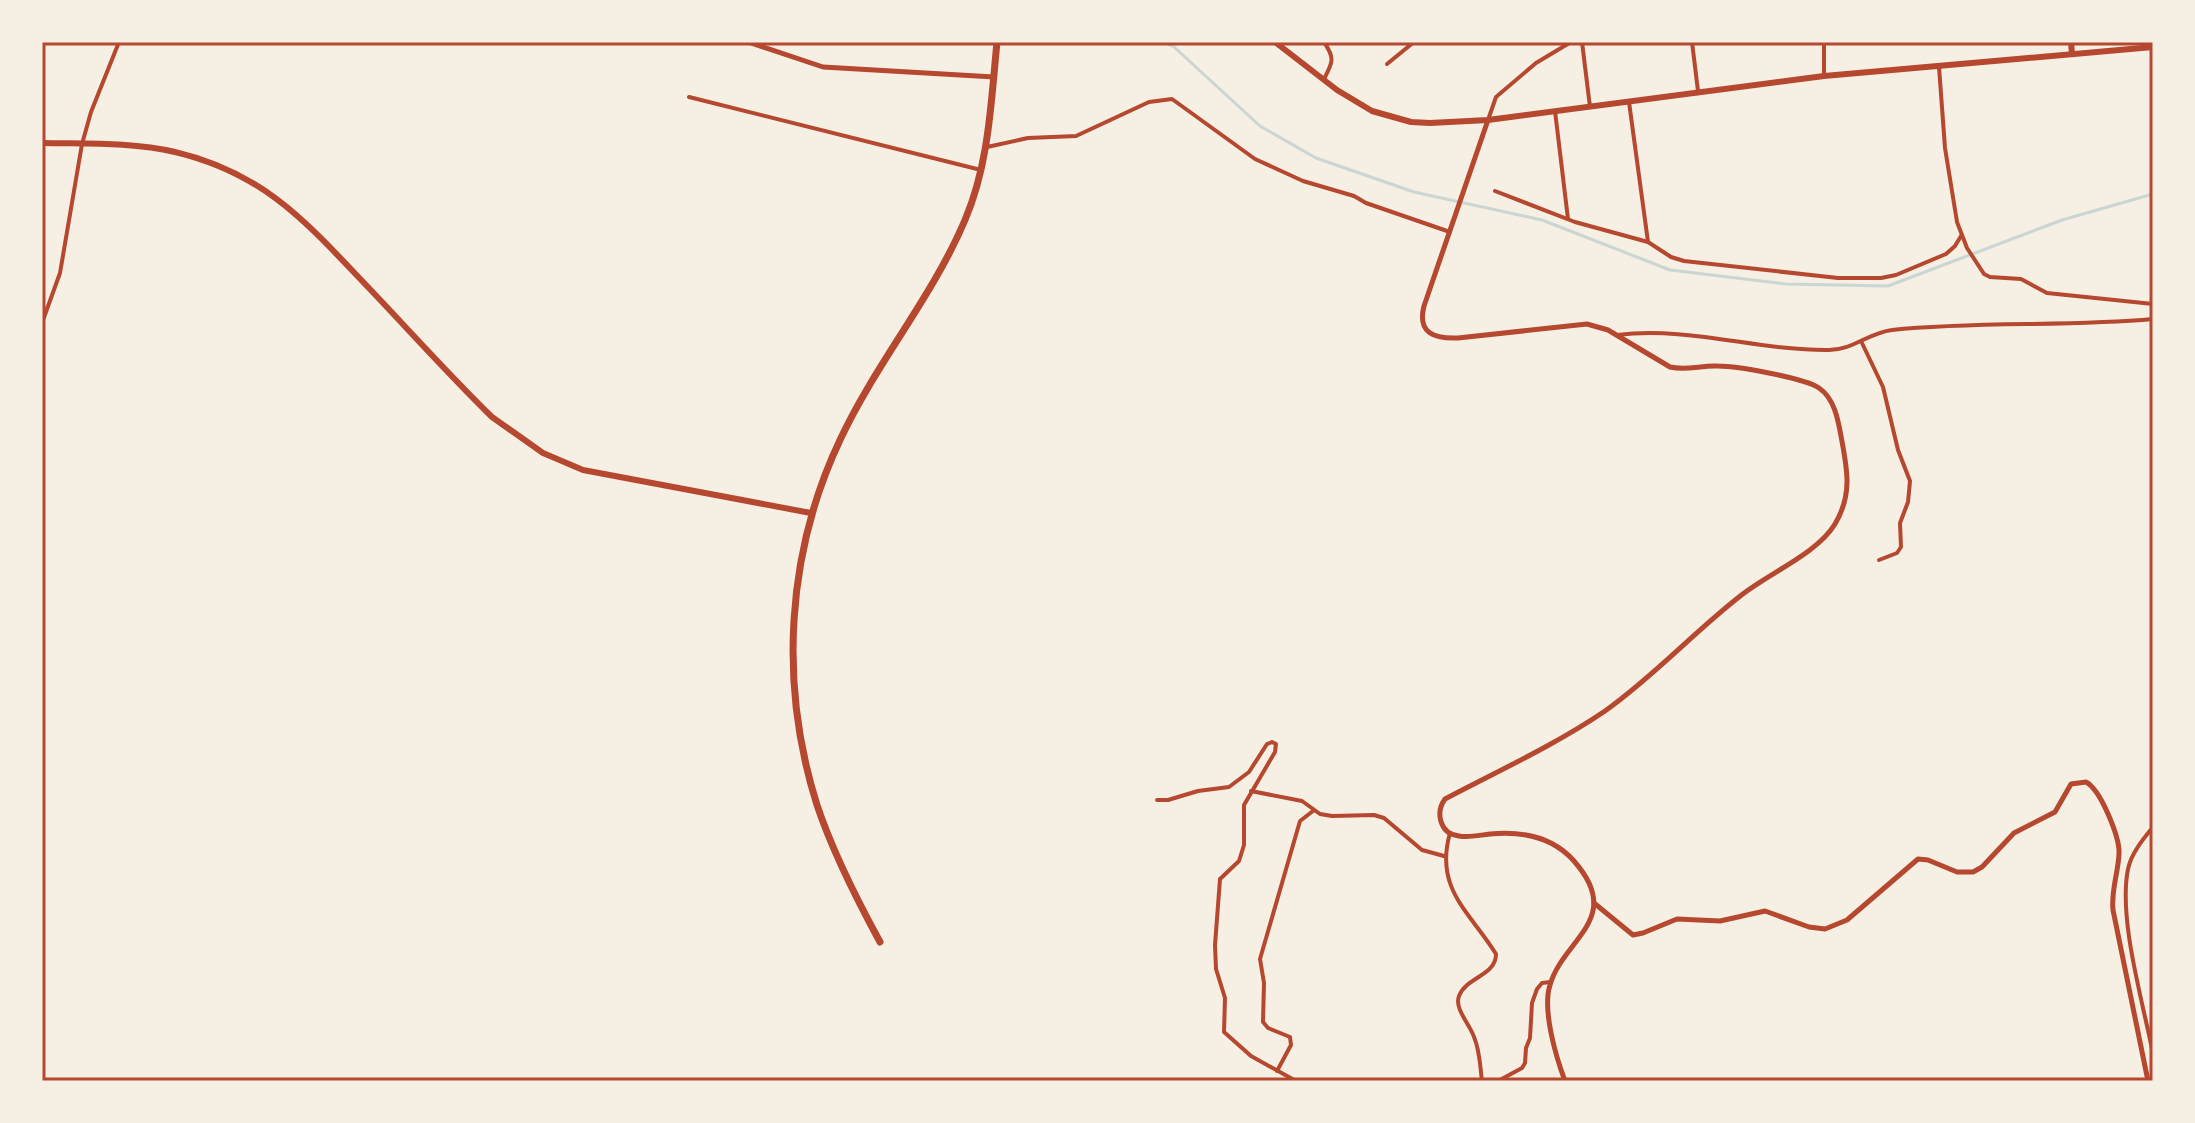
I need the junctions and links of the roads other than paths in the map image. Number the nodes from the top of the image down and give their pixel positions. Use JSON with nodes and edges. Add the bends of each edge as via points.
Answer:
{"nodes":[{"id":1,"x":119,"y":42,"type":"edge"},
{"id":2,"x":748,"y":42,"type":"edge"},
{"id":3,"x":997,"y":42,"type":"edge"},
{"id":4,"x":1275,"y":42,"type":"edge"},
{"id":5,"x":1324,"y":42,"type":"edge"},
{"id":6,"x":1414,"y":42,"type":"edge"},
{"id":7,"x":1571,"y":42,"type":"edge"},
{"id":8,"x":1582,"y":42,"type":"edge"},
{"id":9,"x":1692,"y":42,"type":"edge"},
{"id":10,"x":1824,"y":42,"type":"edge"},
{"id":11,"x":2071,"y":42,"type":"edge"},
{"id":12,"x":2153,"y":47,"type":"edge"},
{"id":13,"x":2072,"y":54,"type":"junction"},
{"id":14,"x":1387,"y":64,"type":"dead end"},
{"id":15,"x":1939,"y":66,"type":"junction"},
{"id":16,"x":1824,"y":76,"type":"junction"},
{"id":17,"x":994,"y":77,"type":"junction"},
{"id":18,"x":1323,"y":80,"type":"junction"},
{"id":19,"x":1698,"y":93,"type":"junction"},
{"id":20,"x":689,"y":97,"type":"dead end"},
{"id":21,"x":1629,"y":102,"type":"junction"},
{"id":22,"x":1590,"y":107,"type":"junction"},
{"id":23,"x":1555,"y":111,"type":"junction"},
{"id":24,"x":1488,"y":120,"type":"junction"},
{"id":25,"x":42,"y":143,"type":"edge"},
{"id":26,"x":82,"y":144,"type":"junction"},
{"id":27,"x":986,"y":147,"type":"junction"},
{"id":28,"x":981,"y":170,"type":"junction"},
{"id":29,"x":1495,"y":191,"type":"dead end"},
{"id":30,"x":1568,"y":219,"type":"junction"},
{"id":31,"x":1450,"y":232,"type":"junction"},
{"id":32,"x":1961,"y":236,"type":"junction"},
{"id":33,"x":1648,"y":242,"type":"junction"},
{"id":34,"x":2153,"y":304,"type":"edge"},
{"id":35,"x":2153,"y":319,"type":"edge"},
{"id":36,"x":42,"y":323,"type":"edge"},
{"id":37,"x":1617,"y":335,"type":"junction"},
{"id":38,"x":1862,"y":342,"type":"junction"},
{"id":39,"x":811,"y":513,"type":"junction"},
{"id":40,"x":1879,"y":560,"type":"dead end"},
{"id":41,"x":1251,"y":791,"type":"junction"},
{"id":42,"x":1157,"y":800,"type":"dead end"},
{"id":43,"x":1313,"y":811,"type":"junction"},
{"id":44,"x":2153,"y":827,"type":"edge"},
{"id":45,"x":1450,"y":833,"type":"junction"},
{"id":46,"x":1444,"y":856,"type":"junction"},
{"id":47,"x":1593,"y":902,"type":"junction"},
{"id":48,"x":880,"y":942,"type":"dead end"},
{"id":49,"x":1550,"y":982,"type":"junction"},
{"id":50,"x":2153,"y":1054,"type":"edge"},
{"id":51,"x":1277,"y":1071,"type":"junction"},
{"id":52,"x":1296,"y":1081,"type":"edge"},
{"id":53,"x":1482,"y":1081,"type":"edge"},
{"id":54,"x":1498,"y":1081,"type":"edge"},
{"id":55,"x":1565,"y":1081,"type":"edge"},
{"id":56,"x":2148,"y":1081,"type":"edge"}],
"edges":[{"from":1,"to":26,"type":"street"},
{"from":2,"to":17,"type":"street","via":[[823,67]]},
{"from":3,"to":17,"type":"highway"},
{"from":4,"to":18,"type":"main road"},
{"from":5,"to":18,"type":"street","via":[[1333,62]]},
{"from":6,"to":14,"type":"street"},
{"from":7,"to":24,"type":"street","via":[[1496,97]]},
{"from":8,"to":22,"type":"street"},
{"from":9,"to":19,"type":"street"},
{"from":10,"to":16,"type":"street"},
{"from":11,"to":13,"type":"main road"},
{"from":12,"to":13,"type":"main road"},
{"from":13,"to":15,"type":"main road"},
{"from":15,"to":16,"type":"main road"},
{"from":15,"to":32,"type":"street","via":[[1945,148]]},
{"from":16,"to":19,"type":"main road"},
{"from":17,"to":27,"type":"highway"},
{"from":18,"to":24,"type":"main road","via":[[1391,117],[1430,123]]},
{"from":19,"to":21,"type":"main road"},
{"from":20,"to":28,"type":"street"},
{"from":21,"to":22,"type":"main road"},
{"from":21,"to":33,"type":"street"},
{"from":22,"to":23,"type":"main road"},
{"from":23,"to":24,"type":"main road"},
{"from":23,"to":30,"type":"street"},
{"from":24,"to":31,"type":"street"},
{"from":25,"to":26,"type":"main road"},
{"from":26,"to":36,"type":"street","via":[[60,273]]},
{"from":26,"to":39,"type":"main road","via":[[175,152],[259,185],[307,222],[492,417],[553,458],[603,475]]},
{"from":27,"to":28,"type":"highway"},
{"from":27,"to":31,"type":"street","via":[[1076,136],[1149,102],[1172,99],[1255,159]]},
{"from":28,"to":39,"type":"highway","via":[[951,251],[857,406]]},
{"from":29,"to":30,"type":"street"},
{"from":30,"to":33,"type":"street"},
{"from":31,"to":37,"type":"street","via":[[1422,313],[1427,331],[1458,338],[1587,324]]},
{"from":32,"to":33,"type":"street","via":[[1946,254],[1881,278],[1684,261]]},
{"from":32,"to":34,"type":"street","via":[[1990,277],[2029,281],[2047,293]]},
{"from":35,"to":38,"type":"street","via":[[1949,325],[1881,332]]},
{"from":37,"to":38,"type":"street","via":[[1704,335],[1758,346],[1824,350]]},
{"from":37,"to":45,"type":"street","via":[[1670,367],[1727,366],[1818,387],[1838,421],[1848,470],[1846,500],[1826,537],[1739,596],[1627,694],[1577,728],[1445,799],[1440,818]]},
{"from":38,"to":40,"type":"street","via":[[1883,387],[1910,481],[1900,523],[1901,547]]},
{"from":39,"to":48,"type":"highway","via":[[793,622],[800,733],[831,842]]},
{"from":41,"to":42,"type":"street","via":[[1275,752],[1274,743],[1267,744],[1249,772],[1229,787]]},
{"from":41,"to":43,"type":"street","via":[[1302,801]]},
{"from":41,"to":51,"type":"street","via":[[1244,805],[1242,853],[1218,886],[1216,969],[1225,998],[1224,1032]]},
{"from":43,"to":46,"type":"street","via":[[1384,818],[1422,850]]},
{"from":43,"to":51,"type":"street","via":[[1300,821],[1260,959],[1263,1022],[1290,1037]]},
{"from":44,"to":50,"type":"street","via":[[2129,867],[2126,914]]},
{"from":45,"to":46,"type":"street"},
{"from":45,"to":47,"type":"street","via":[[1514,833],[1550,842],[1579,867]]},
{"from":46,"to":53,"type":"street","via":[[1453,889],[1496,954],[1493,966],[1458,999],[1474,1034]]},
{"from":47,"to":49,"type":"street","via":[[1588,924]]},
{"from":47,"to":56,"type":"street","via":[[1633,935],[1677,919],[1720,921],[1765,911],[1825,929],[1847,920],[1918,859],[1957,872],[1982,867],[2014,833],[2055,812],[2071,784],[2086,782],[2098,794],[2118,840],[2113,910]]},
{"from":49,"to":54,"type":"street","via":[[1542,983],[1532,1003],[1525,1063]]},
{"from":49,"to":55,"type":"street","via":[[1550,1022]]},
{"from":51,"to":52,"type":"street"}]}
